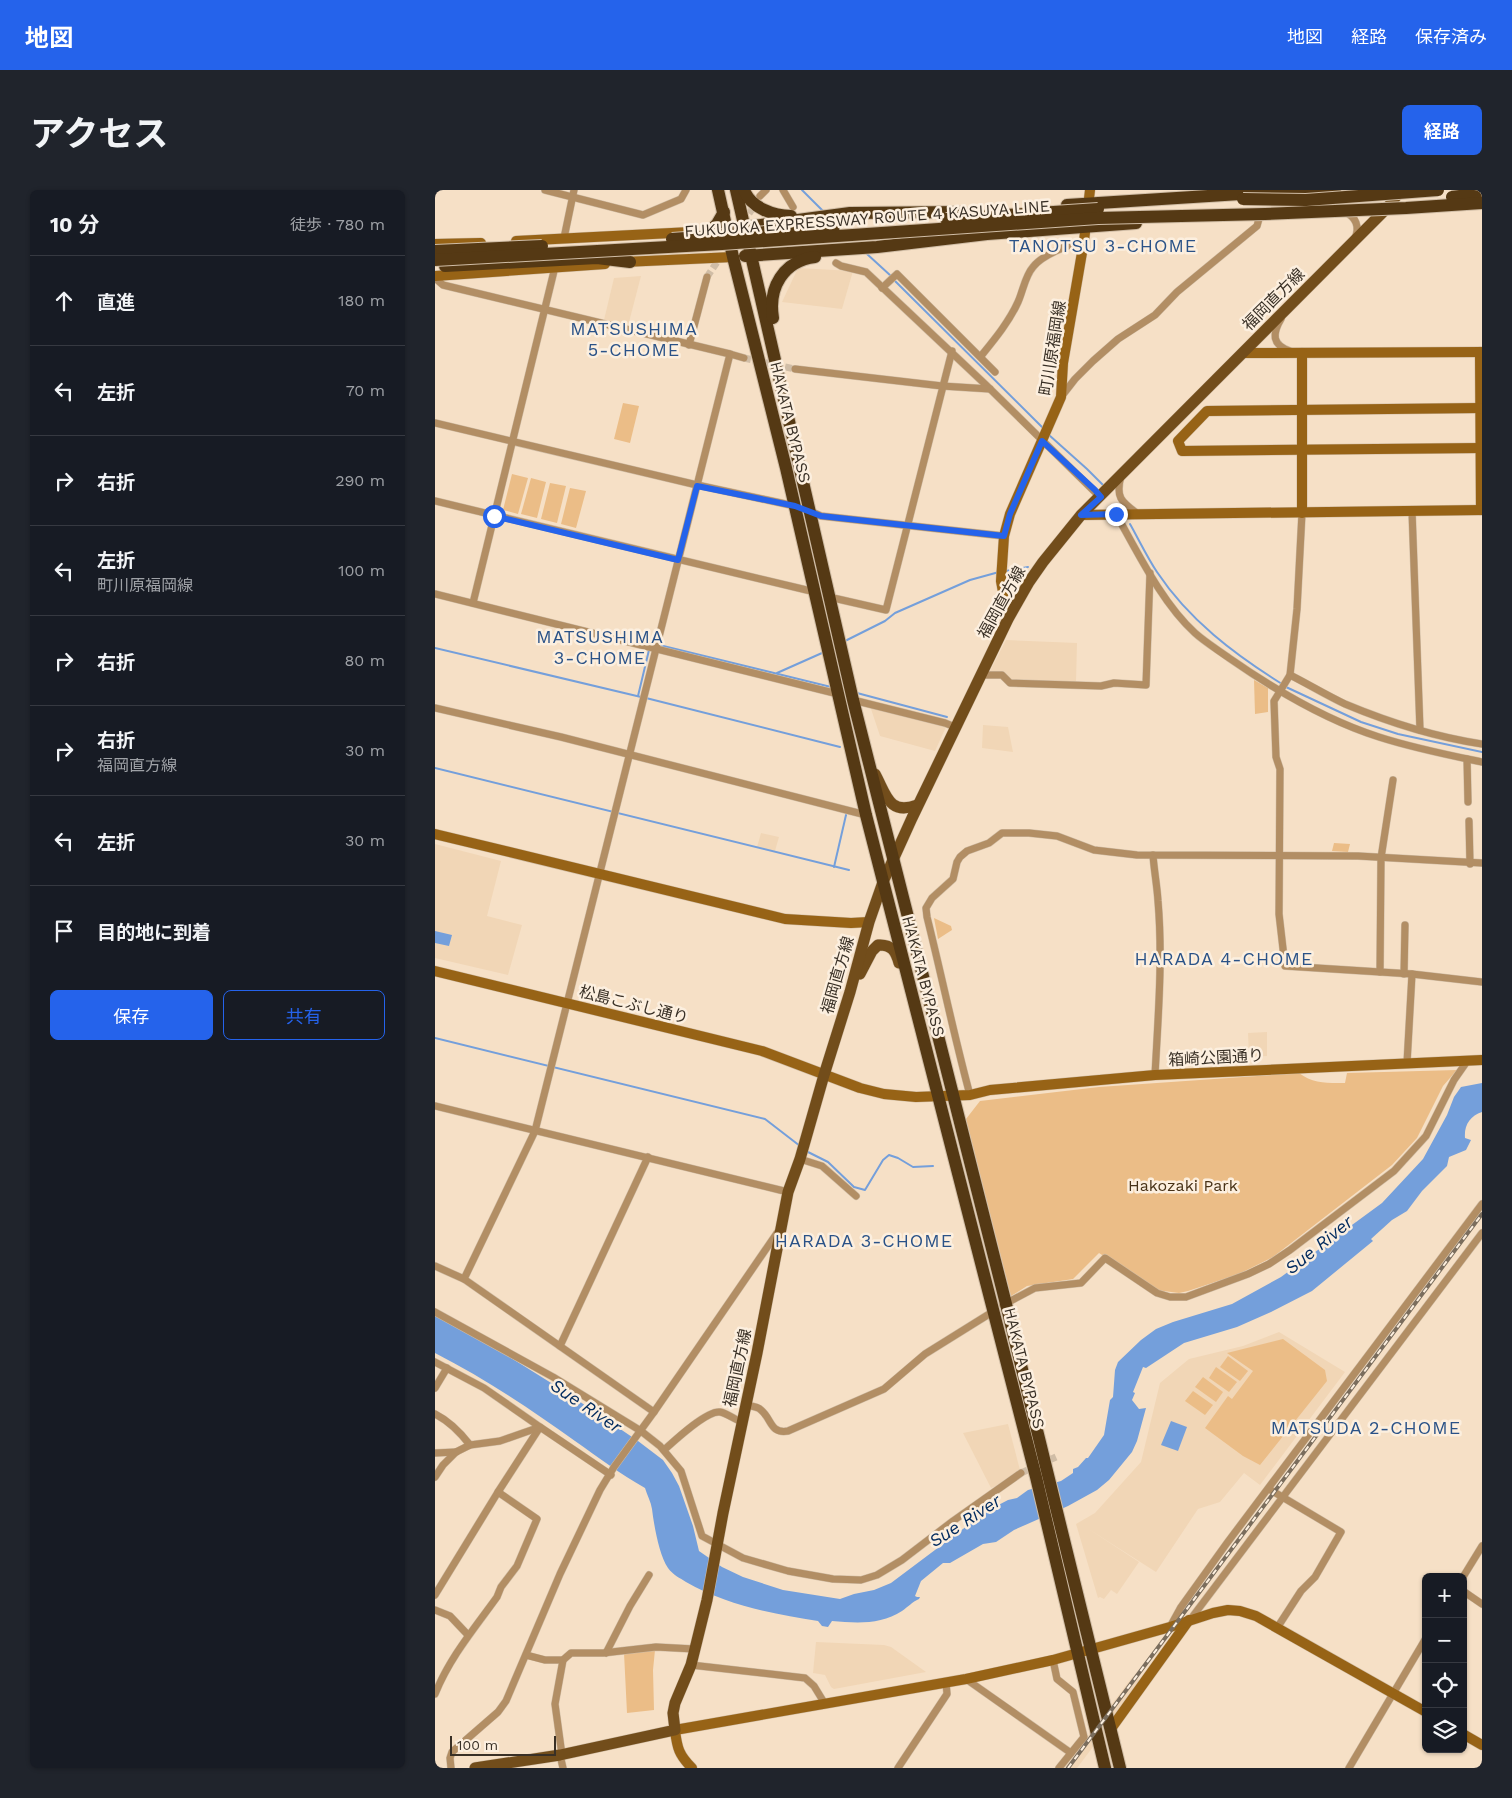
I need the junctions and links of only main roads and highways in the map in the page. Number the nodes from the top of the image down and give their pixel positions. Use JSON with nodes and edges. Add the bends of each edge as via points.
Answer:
{"nodes":[{"id":1,"x":718,"y":190,"type":"edge"},
{"id":2,"x":736,"y":190,"type":"edge"},
{"id":3,"x":744,"y":190,"type":"edge"},
{"id":4,"x":1302,"y":190,"type":"edge"},
{"id":5,"x":1335,"y":190,"type":"edge"},
{"id":6,"x":1401,"y":190,"type":"edge"},
{"id":7,"x":1438,"y":190,"type":"edge"},
{"id":8,"x":1482,"y":193,"type":"edge"},
{"id":9,"x":1243,"y":199,"type":"junction"},
{"id":10,"x":1482,"y":202,"type":"edge"},
{"id":11,"x":1388,"y":206,"type":"junction"},
{"id":12,"x":1354,"y":210,"type":"junction"},
{"id":13,"x":724,"y":212,"type":"junction"},
{"id":14,"x":817,"y":218,"type":"junction"},
{"id":15,"x":746,"y":227,"type":"junction"},
{"id":16,"x":727,"y":229,"type":"junction"},
{"id":17,"x":710,"y":231,"type":"road end"},
{"id":18,"x":926,"y":242,"type":"junction"},
{"id":19,"x":435,"y":251,"type":"edge"},
{"id":20,"x":752,"y":255,"type":"junction"},
{"id":21,"x":733,"y":257,"type":"junction"},
{"id":22,"x":435,"y":260,"type":"edge"},
{"id":23,"x":630,"y":262,"type":"road end"},
{"id":24,"x":435,"y":266,"type":"edge"},
{"id":25,"x":781,"y":385,"type":"junction"},
{"id":26,"x":869,"y":763,"type":"junction"},
{"id":27,"x":917,"y":805,"type":"junction"},
{"id":28,"x":893,"y":860,"type":"junction"},
{"id":29,"x":883,"y":882,"type":"junction"},
{"id":30,"x":850,"y":992,"type":"junction"},
{"id":31,"x":925,"y":1043,"type":"junction"},
{"id":32,"x":507,"y":1765,"type":"edge"},
{"id":33,"x":475,"y":1768,"type":"edge"},
{"id":34,"x":1105,"y":1768,"type":"edge"},
{"id":35,"x":1120,"y":1768,"type":"edge"}],
"edges":[{"from":1,"to":13,"type":"highway","name":"HAKATA BYPASS"},
{"from":2,"to":15,"type":"highway","name":"HAKATA BYPASS"},
{"from":3,"to":14,"type":"highway","via":[[754,204],[778,216]]},
{"from":4,"to":14,"type":"highway","via":[[949,213],[887,212]]},
{"from":5,"to":9,"type":"highway","name":"FUKUOKA EXPRESSWAY ROUTE 4 KASUYA LINE","bridge":true},
{"from":6,"to":11,"type":"main road","name":"福岡直方線"},
{"from":7,"to":9,"type":"highway","bridge":true,"via":[[1306,200]]},
{"from":8,"to":12,"type":"highway","bridge":true},
{"from":9,"to":19,"type":"highway","name":"FUKUOKA EXPRESSWAY ROUTE 4 KASUYA LINE","bridge":true,"via":[[634,243]]},
{"from":10,"to":11,"type":"highway"},
{"from":10,"to":12,"type":"highway","name":"FUKUOKA EXPRESSWAY ROUTE 4 KASUYA LINE","bridge":true},
{"from":11,"to":18,"type":"highway","via":[[1086,226]]},
{"from":11,"to":27,"type":"main road","name":"福岡直方線","via":[[1081,515],[1043,562],[1008,619]]},
{"from":12,"to":22,"type":"highway","name":"FUKUOKA EXPRESSWAY ROUTE 4 KASUYA LINE","bridge":true,"via":[[1098,218]]},
{"from":13,"to":16,"type":"highway","name":"HAKATA BYPASS"},
{"from":13,"to":17,"type":"highway"},
{"from":14,"to":15,"type":"highway"},
{"from":15,"to":16,"type":"highway"},
{"from":15,"to":20,"type":"highway","name":"HAKATA BYPASS"},
{"from":16,"to":21,"type":"highway","name":"HAKATA BYPASS"},
{"from":18,"to":20,"type":"highway"},
{"from":18,"to":25,"type":"highway","via":[[908,248],[801,260],[785,271],[778,278],[771,301]]},
{"from":20,"to":21,"type":"highway"},
{"from":20,"to":25,"type":"highway","name":"HAKATA BYPASS"},
{"from":21,"to":29,"type":"highway","name":"HAKATA BYPASS"},
{"from":23,"to":24,"type":"highway","via":[[597,258]]},
{"from":25,"to":26,"type":"highway","name":"HAKATA BYPASS"},
{"from":26,"to":27,"type":"main road","via":[[889,802],[907,809]]},
{"from":26,"to":28,"type":"highway","name":"HAKATA BYPASS"},
{"from":27,"to":28,"type":"main road","name":"福岡直方線"},
{"from":28,"to":29,"type":"main road","name":"福岡直方線"},
{"from":28,"to":35,"type":"highway","name":"HAKATA BYPASS"},
{"from":29,"to":30,"type":"main road","name":"福岡直方線"},
{"from":29,"to":31,"type":"highway","name":"HAKATA BYPASS"},
{"from":30,"to":31,"type":"main road","via":[[875,948],[883,945],[895,950]]},
{"from":30,"to":32,"type":"main road","name":"福岡直方線","via":[[787,1192],[707,1600],[691,1665],[675,1703],[675,1730]]},
{"from":31,"to":34,"type":"highway","name":"HAKATA BYPASS","via":[[1036,1477]]},
{"from":32,"to":33,"type":"main road"}]}
